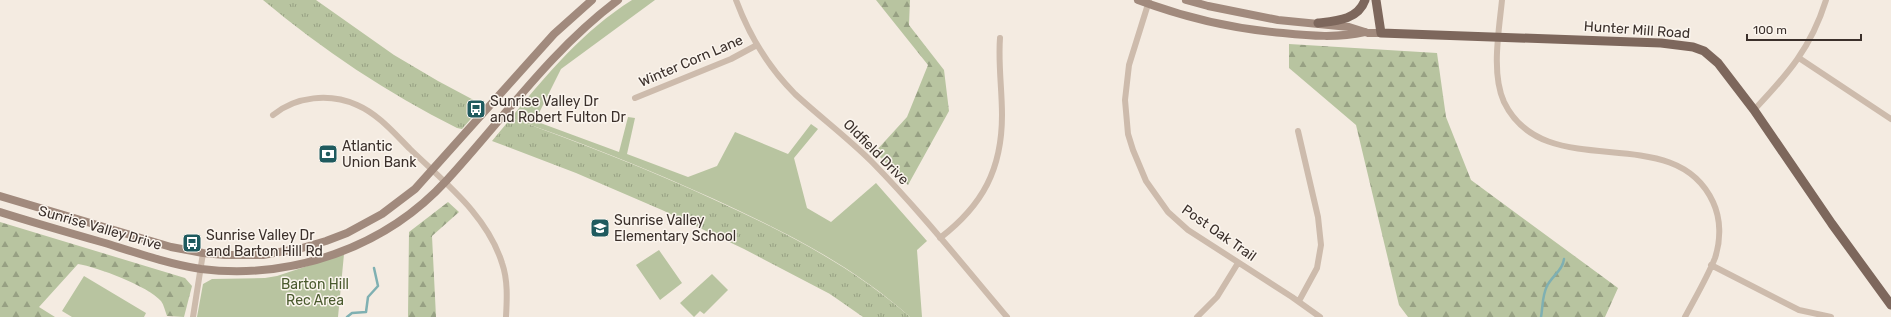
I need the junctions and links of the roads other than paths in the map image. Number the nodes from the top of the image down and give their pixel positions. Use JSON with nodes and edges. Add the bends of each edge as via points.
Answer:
{"nodes":[{"id":1,"x":592,"y":0,"type":"edge"},
{"id":2,"x":618,"y":0,"type":"edge"},
{"id":3,"x":736,"y":0,"type":"edge"},
{"id":4,"x":1138,"y":0,"type":"edge"},
{"id":5,"x":1186,"y":0,"type":"edge"},
{"id":6,"x":1365,"y":0,"type":"edge"},
{"id":7,"x":1376,"y":0,"type":"edge"},
{"id":8,"x":1502,"y":0,"type":"edge"},
{"id":9,"x":1826,"y":0,"type":"edge"},
{"id":10,"x":1151,"y":1,"type":"edge"},
{"id":11,"x":1318,"y":23,"type":"junction"},
{"id":12,"x":1365,"y":32,"type":"junction"},
{"id":13,"x":1381,"y":32,"type":"junction"},
{"id":14,"x":1499,"y":36,"type":"junction"},
{"id":15,"x":1000,"y":38,"type":"dead end"},
{"id":16,"x":757,"y":45,"type":"junction"},
{"id":17,"x":1799,"y":58,"type":"junction"},
{"id":18,"x":636,"y":98,"type":"dead end"},
{"id":19,"x":1754,"y":110,"type":"junction"},
{"id":20,"x":274,"y":115,"type":"dead end"},
{"id":21,"x":1891,"y":119,"type":"edge"},
{"id":22,"x":1298,"y":131,"type":"dead end"},
{"id":23,"x":433,"y":170,"type":"junction"},
{"id":24,"x":445,"y":182,"type":"junction"},
{"id":25,"x":0,"y":196,"type":"edge"},
{"id":26,"x":0,"y":212,"type":"edge"},
{"id":27,"x":940,"y":238,"type":"junction"},
{"id":28,"x":203,"y":253,"type":"junction"},
{"id":29,"x":1238,"y":263,"type":"junction"},
{"id":30,"x":1711,"y":266,"type":"junction"},
{"id":31,"x":200,"y":269,"type":"junction"},
{"id":32,"x":1299,"y":301,"type":"junction"},
{"id":33,"x":1891,"y":305,"type":"edge"},
{"id":34,"x":193,"y":317,"type":"edge"},
{"id":35,"x":506,"y":317,"type":"edge"},
{"id":36,"x":1007,"y":317,"type":"edge"},
{"id":37,"x":1197,"y":317,"type":"edge"},
{"id":38,"x":1320,"y":317,"type":"edge"},
{"id":39,"x":1685,"y":317,"type":"edge"},
{"id":40,"x":1831,"y":317,"type":"edge"}],
"edges":[{"from":1,"to":23,"type":"main road","name":"Sunrise Valley Drive","via":[[554,34]]},
{"from":2,"to":24,"type":"main road","name":"Sunrise Valley Drive","via":[[570,40]]},
{"from":3,"to":16,"type":"street","name":"Oldfield Drive"},
{"from":4,"to":10,"type":"main road"},
{"from":5,"to":11,"type":"main road","via":[[1253,16]]},
{"from":6,"to":11,"type":"main road","via":[[1359,11],[1349,18]]},
{"from":7,"to":13,"type":"main road"},
{"from":8,"to":14,"type":"street"},
{"from":9,"to":17,"type":"street","via":[[1816,28]]},
{"from":10,"to":12,"type":"main road","via":[[1201,20],[1262,32],[1318,36]]},
{"from":10,"to":29,"type":"street","name":"Post Oak Trail","via":[[1134,47],[1126,83],[1126,116],[1133,150],[1146,181],[1168,212],[1188,230]]},
{"from":11,"to":12,"type":"main road"},
{"from":12,"to":13,"type":"main road"},
{"from":13,"to":14,"type":"main road","name":"Hunter Mill Road"},
{"from":14,"to":19,"type":"main road","name":"Hunter Mill Road","via":[[1626,41],[1693,47],[1704,51],[1718,63]]},
{"from":14,"to":30,"type":"street","via":[[1497,67],[1500,90],[1517,121],[1539,138],[1559,145],[1666,160],[1682,167],[1696,178],[1710,196],[1718,218],[1719,242]]},
{"from":15,"to":27,"type":"street","via":[[1002,138],[996,164],[988,184],[973,208]]},
{"from":16,"to":18,"type":"street","name":"Winter Corn Lane","via":[[731,59]]},
{"from":16,"to":27,"type":"street","name":"Oldfield Drive","via":[[785,83],[872,162]]},
{"from":17,"to":19,"type":"street"},
{"from":17,"to":21,"type":"street"},
{"from":19,"to":33,"type":"main road","name":"Hunter Mill Road"},
{"from":20,"to":23,"type":"street","via":[[288,106],[310,99],[334,98],[352,103],[379,119]]},
{"from":22,"to":32,"type":"street","via":[[1318,218],[1321,245],[1317,268]]},
{"from":23,"to":24,"type":"street"},
{"from":23,"to":28,"type":"main road","name":"Sunrise Valley Drive","via":[[415,189],[387,211],[326,241],[263,255]]},
{"from":24,"to":31,"type":"main road","name":"Sunrise Valley Drive","via":[[394,226],[339,253],[280,268],[248,271]]},
{"from":24,"to":35,"type":"street","via":[[475,214],[496,247],[505,272]]},
{"from":25,"to":28,"type":"main road","name":"Sunrise Valley Drive","via":[[171,247]]},
{"from":26,"to":31,"type":"main road","name":"Sunrise Valley Drive","via":[[154,258]]},
{"from":27,"to":36,"type":"street","name":"Oldfield Drive"},
{"from":28,"to":31,"type":"street"},
{"from":29,"to":32,"type":"street","name":"Post Oak Trail"},
{"from":29,"to":37,"type":"street","via":[[1217,297]]},
{"from":30,"to":39,"type":"street"},
{"from":30,"to":40,"type":"street","via":[[1799,310]]},
{"from":31,"to":34,"type":"street"},
{"from":32,"to":38,"type":"street","name":"Post Oak Trail"}]}
